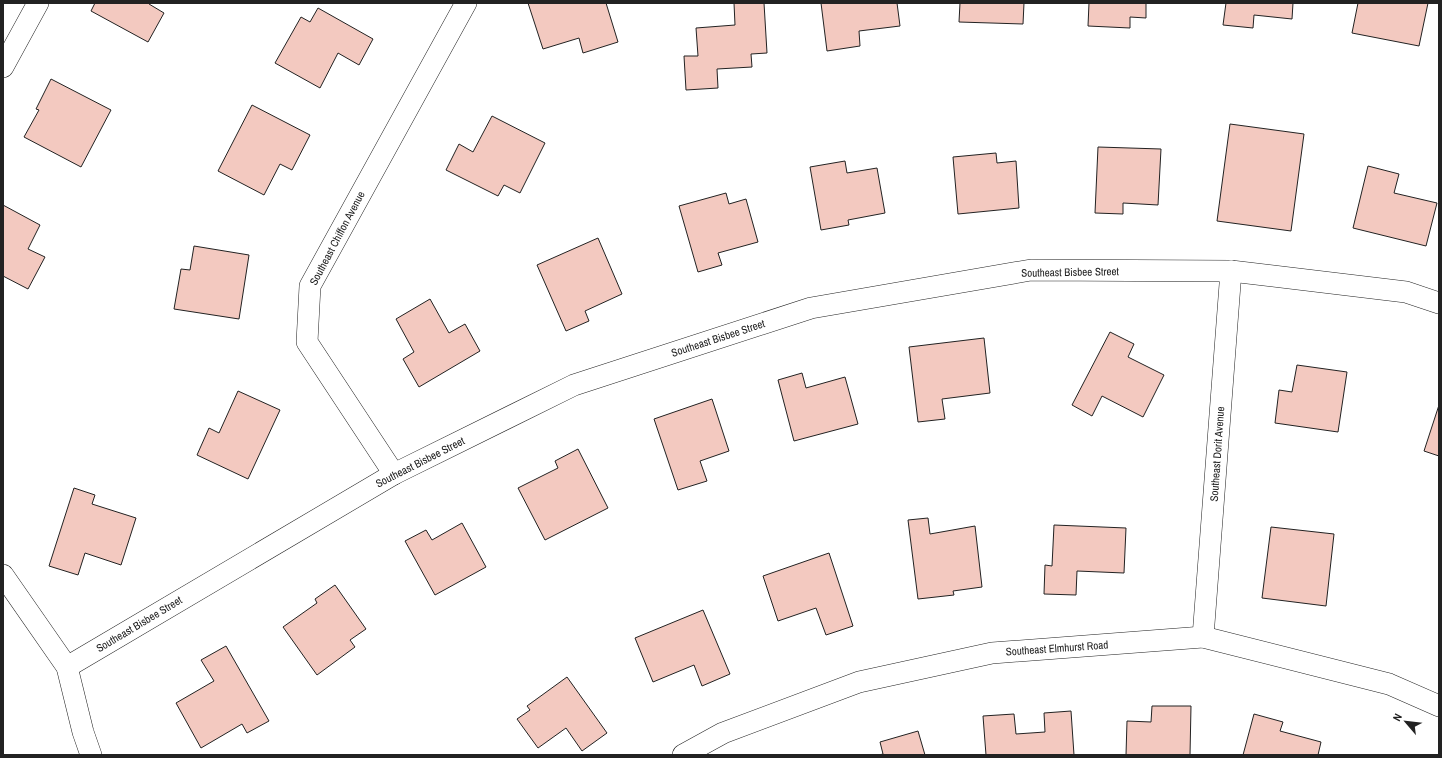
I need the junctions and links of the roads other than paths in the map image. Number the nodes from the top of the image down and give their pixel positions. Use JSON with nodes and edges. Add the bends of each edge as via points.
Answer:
{"nodes":[{"id":1,"x":38,"y":3,"type":"edge"},
{"id":2,"x":466,"y":3,"type":"edge"},
{"id":3,"x":3,"y":67,"type":"edge"},
{"id":4,"x":1231,"y":271,"type":"junction"},
{"id":5,"x":1439,"y":303,"type":"edge"},
{"id":6,"x":394,"y":474,"type":"junction"},
{"id":7,"x":3,"y":576,"type":"edge"},
{"id":8,"x":1204,"y":637,"type":"junction"},
{"id":9,"x":67,"y":667,"type":"junction"},
{"id":10,"x":1439,"y":706,"type":"edge"},
{"id":11,"x":91,"y":755,"type":"edge"},
{"id":12,"x":683,"y":755,"type":"edge"}],
"edges":[{"from":1,"to":3,"type":"street"},
{"from":2,"to":6,"type":"street","name":"Southeast Chiffon Avenue","via":[[310,286],[307,342]]},
{"from":4,"to":5,"type":"street","name":"Southeast Bisbee Street","via":[[1406,292]]},
{"from":4,"to":6,"type":"street","name":"Southeast Bisbee Street","via":[[1031,270],[811,308],[574,385]]},
{"from":4,"to":8,"type":"street","name":"Southeast Dorit Avenue"},
{"from":6,"to":9,"type":"street","name":"Southeast Bisbee Street"},
{"from":7,"to":9,"type":"street"},
{"from":8,"to":10,"type":"street","name":"Southeast Elmhurst Road","via":[[1389,684]]},
{"from":8,"to":12,"type":"street","name":"Southeast Elmhurst Road","via":[[992,653],[867,680],[723,733]]},
{"from":9,"to":11,"type":"street"}]}
